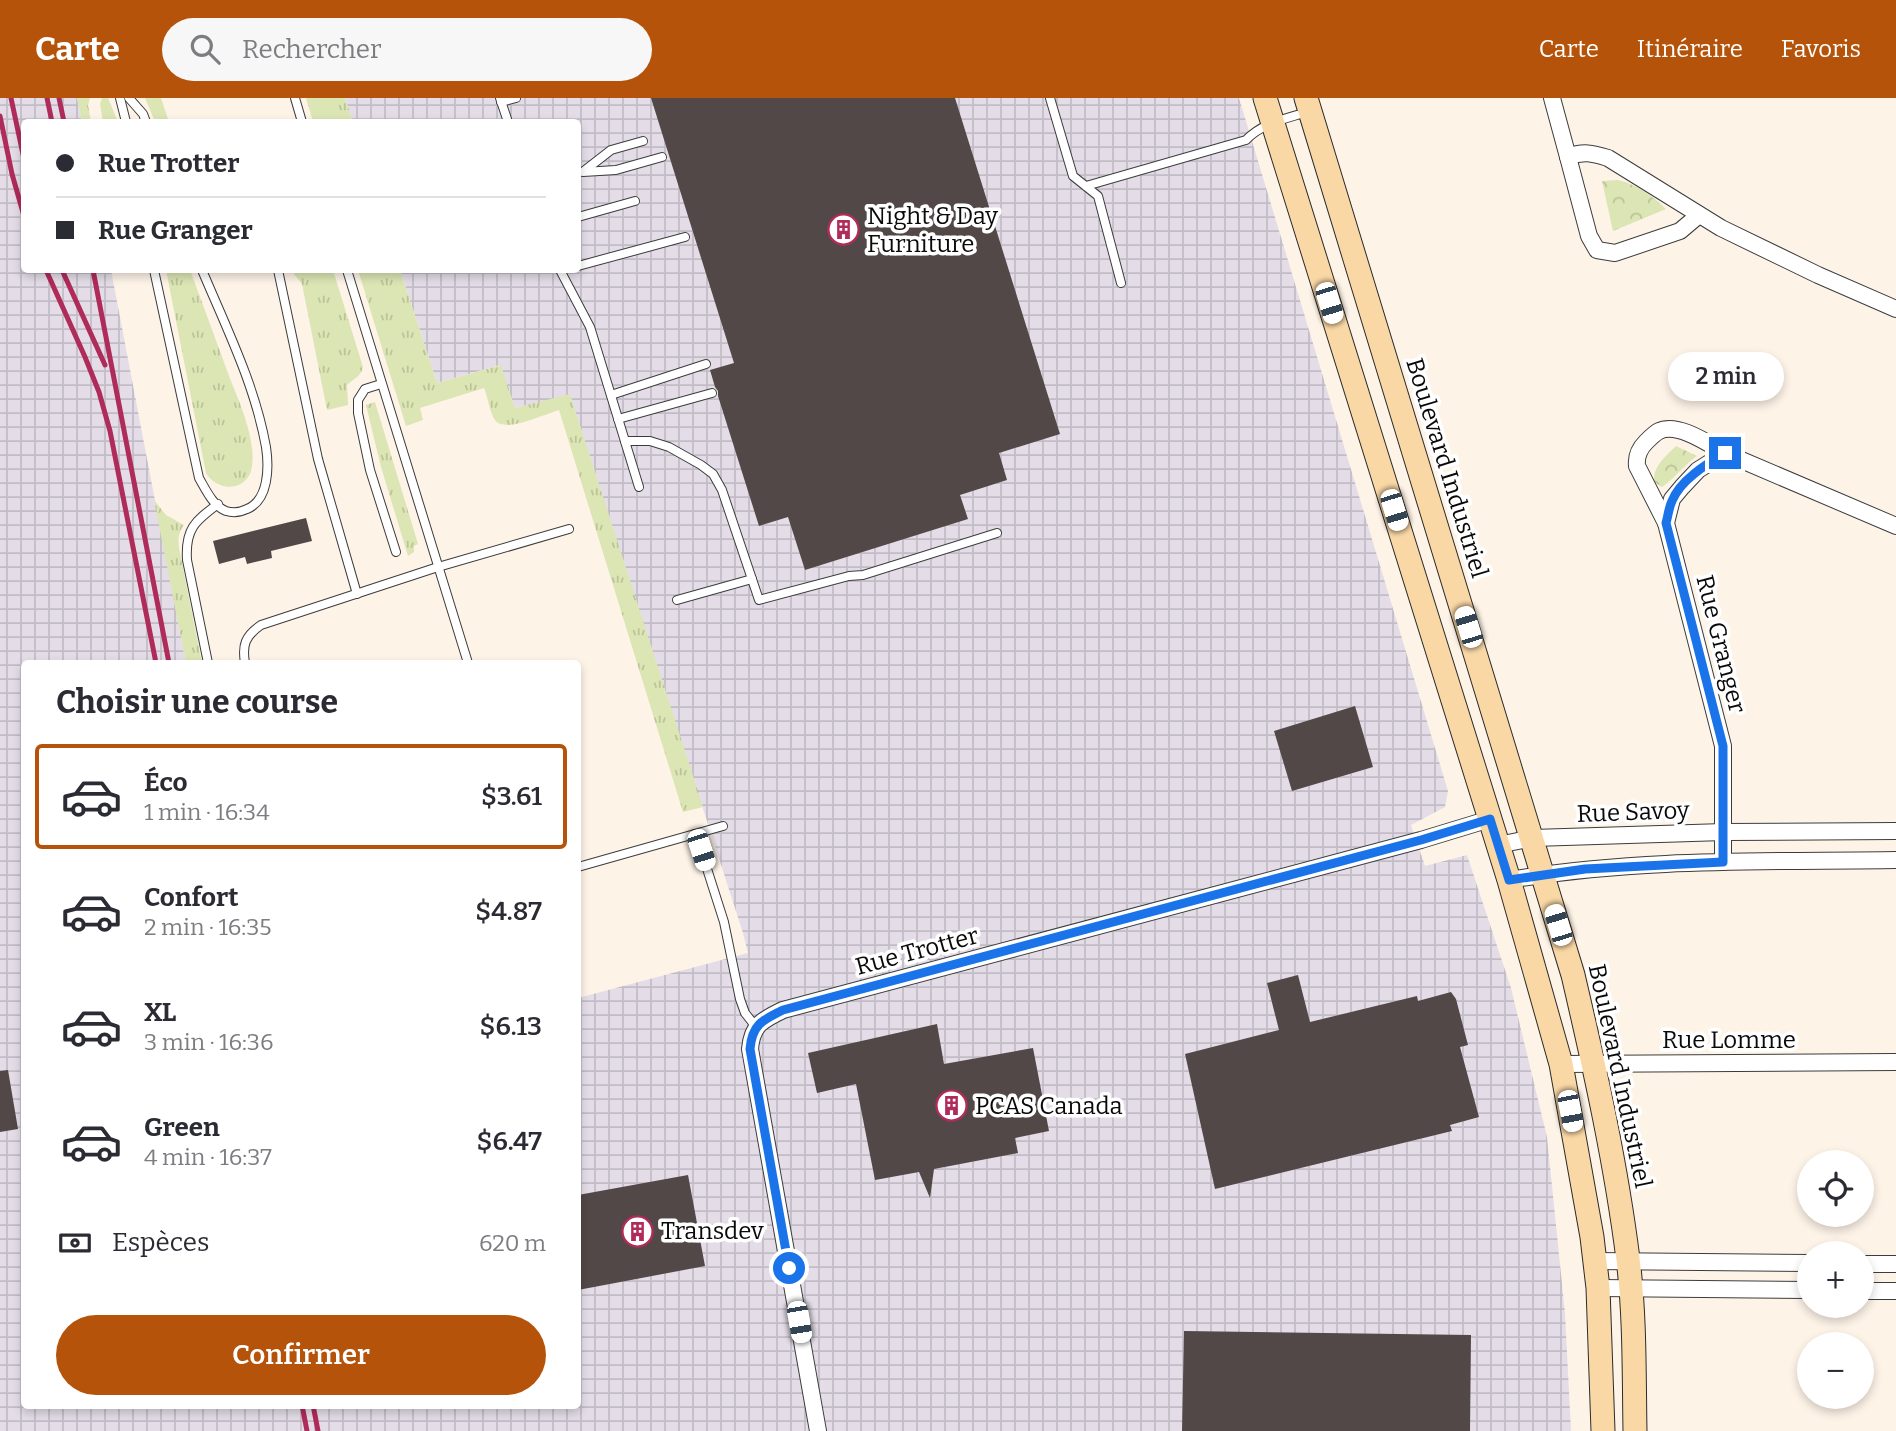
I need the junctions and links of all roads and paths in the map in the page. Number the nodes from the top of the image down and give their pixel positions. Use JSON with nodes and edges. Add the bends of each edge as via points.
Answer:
{"nodes":[{"id":1,"x":120,"y":98,"type":"edge"},
{"id":2,"x":130,"y":98,"type":"edge"},
{"id":3,"x":295,"y":98,"type":"edge"},
{"id":4,"x":516,"y":98,"type":"edge"},
{"id":5,"x":1050,"y":98,"type":"edge"},
{"id":6,"x":1265,"y":98,"type":"edge"},
{"id":7,"x":1552,"y":98,"type":"edge"},
{"id":8,"x":501,"y":100,"type":"edge"},
{"id":9,"x":1308,"y":105,"type":"edge"},
{"id":10,"x":125,"y":119,"type":"edge"},
{"id":11,"x":145,"y":119,"type":"edge"},
{"id":12,"x":301,"y":119,"type":"edge"},
{"id":13,"x":507,"y":119,"type":"edge"},
{"id":14,"x":1273,"y":122,"type":"junction"},
{"id":15,"x":643,"y":141,"type":"dead end"},
{"id":16,"x":662,"y":156,"type":"dead end"},
{"id":17,"x":1568,"y":156,"type":"junction"},
{"id":18,"x":581,"y":172,"type":"edge"},
{"id":19,"x":581,"y":173,"type":"edge"},
{"id":20,"x":1086,"y":186,"type":"junction"},
{"id":21,"x":635,"y":201,"type":"dead end"},
{"id":22,"x":1699,"y":215,"type":"junction"},
{"id":23,"x":581,"y":216,"type":"edge"},
{"id":24,"x":685,"y":237,"type":"dead end"},
{"id":25,"x":581,"y":265,"type":"edge"},
{"id":26,"x":155,"y":273,"type":"edge"},
{"id":27,"x":203,"y":273,"type":"edge"},
{"id":28,"x":279,"y":273,"type":"edge"},
{"id":29,"x":348,"y":273,"type":"edge"},
{"id":30,"x":563,"y":273,"type":"edge"},
{"id":31,"x":1121,"y":283,"type":"dead end"},
{"id":32,"x":1896,"y":309,"type":"edge"},
{"id":33,"x":706,"y":365,"type":"dead end"},
{"id":34,"x":381,"y":384,"type":"junction"},
{"id":35,"x":712,"y":393,"type":"dead end"},
{"id":36,"x":611,"y":395,"type":"junction"},
{"id":37,"x":618,"y":419,"type":"junction"},
{"id":38,"x":625,"y":441,"type":"junction"},
{"id":39,"x":1725,"y":453,"type":"junction"},
{"id":40,"x":639,"y":487,"type":"dead end"},
{"id":41,"x":218,"y":504,"type":"junction"},
{"id":42,"x":1666,"y":523,"type":"junction"},
{"id":43,"x":1896,"y":526,"type":"edge"},
{"id":44,"x":569,"y":529,"type":"dead end"},
{"id":45,"x":997,"y":533,"type":"dead end"},
{"id":46,"x":396,"y":552,"type":"dead end"},
{"id":47,"x":439,"y":567,"type":"junction"},
{"id":48,"x":752,"y":579,"type":"junction"},
{"id":49,"x":357,"y":594,"type":"junction"},
{"id":50,"x":677,"y":600,"type":"dead end"},
{"id":51,"x":207,"y":660,"type":"edge"},
{"id":52,"x":244,"y":660,"type":"edge"},
{"id":53,"x":467,"y":660,"type":"edge"},
{"id":54,"x":1490,"y":819,"type":"junction"},
{"id":55,"x":723,"y":826,"type":"dead end"},
{"id":56,"x":1896,"y":831,"type":"edge"},
{"id":57,"x":1724,"y":832,"type":"junction"},
{"id":58,"x":695,"y":834,"type":"junction"},
{"id":59,"x":1533,"y":838,"type":"junction"},
{"id":60,"x":1498,"y":845,"type":"junction"},
{"id":61,"x":1896,"y":860,"type":"edge"},
{"id":62,"x":1723,"y":862,"type":"junction"},
{"id":63,"x":581,"y":866,"type":"edge"},
{"id":64,"x":1542,"y":874,"type":"junction"},
{"id":65,"x":1509,"y":880,"type":"junction"},
{"id":66,"x":756,"y":1027,"type":"junction"},
{"id":67,"x":1896,"y":1062,"type":"edge"},
{"id":68,"x":1562,"y":1064,"type":"junction"},
{"id":69,"x":1594,"y":1064,"type":"junction"},
{"id":70,"x":1595,"y":1261,"type":"junction"},
{"id":71,"x":1628,"y":1261,"type":"junction"},
{"id":72,"x":1797,"y":1263,"type":"edge"},
{"id":73,"x":1874,"y":1264,"type":"edge"},
{"id":74,"x":1896,"y":1264,"type":"edge"},
{"id":75,"x":1598,"y":1288,"type":"junction"},
{"id":76,"x":1630,"y":1289,"type":"junction"},
{"id":77,"x":1797,"y":1290,"type":"edge"},
{"id":78,"x":1874,"y":1291,"type":"edge"},
{"id":79,"x":1896,"y":1291,"type":"edge"},
{"id":80,"x":818,"y":1431,"type":"edge"},
{"id":81,"x":1603,"y":1431,"type":"edge"},
{"id":82,"x":1635,"y":1431,"type":"edge"}],
"edges":[{"from":1,"to":10,"type":"lane"},
{"from":2,"to":11,"type":"lane"},
{"from":3,"to":12,"type":"lane"},
{"from":4,"to":8,"type":"lane"},
{"from":5,"to":20,"type":"lane","via":[[1073,176]]},
{"from":6,"to":14,"type":"street"},
{"from":7,"to":17,"type":"street"},
{"from":8,"to":13,"type":"lane"},
{"from":9,"to":14,"type":"lane"},
{"from":9,"to":59,"type":"street","name":"Boulevard Industriel"},
{"from":14,"to":20,"type":"lane","via":[[1246,140]]},
{"from":14,"to":54,"type":"street"},
{"from":15,"to":18,"type":"lane","via":[[611,150]]},
{"from":16,"to":19,"type":"lane","via":[[616,170]]},
{"from":17,"to":22,"type":"street","via":[[1580,152],[1608,158]]},
{"from":17,"to":22,"type":"street","via":[[1589,236],[1597,250],[1615,253],[1667,236]]},
{"from":20,"to":31,"type":"lane","via":[[1098,196]]},
{"from":21,"to":23,"type":"lane"},
{"from":22,"to":32,"type":"street"},
{"from":24,"to":25,"type":"lane"},
{"from":26,"to":41,"type":"lane","via":[[199,478]]},
{"from":27,"to":41,"type":"lane","via":[[255,400],[268,466],[264,492],[253,507],[226,511]]},
{"from":28,"to":49,"type":"lane","via":[[318,459]]},
{"from":29,"to":34,"type":"lane"},
{"from":30,"to":36,"type":"lane","via":[[590,327]]},
{"from":33,"to":36,"type":"lane"},
{"from":34,"to":46,"type":"lane","via":[[365,389],[358,412],[370,470]]},
{"from":34,"to":47,"type":"lane"},
{"from":35,"to":37,"type":"lane"},
{"from":36,"to":37,"type":"lane"},
{"from":37,"to":38,"type":"lane"},
{"from":38,"to":40,"type":"lane"},
{"from":38,"to":48,"type":"lane","via":[[669,447],[713,474]]},
{"from":39,"to":42,"type":"street","via":[[1682,487],[1672,499]]},
{"from":39,"to":42,"type":"street","name":"Rue Granger","via":[[1673,428],[1659,431],[1644,444],[1636,458],[1637,467]]},
{"from":39,"to":43,"type":"street","name":"Rue Granger"},
{"from":41,"to":51,"type":"lane","via":[[198,519],[186,545]]},
{"from":42,"to":57,"type":"street","name":"Rue Granger","via":[[1723,746]]},
{"from":44,"to":47,"type":"lane"},
{"from":45,"to":48,"type":"lane","via":[[863,575],[759,600]]},
{"from":47,"to":49,"type":"lane"},
{"from":47,"to":53,"type":"lane"},
{"from":48,"to":50,"type":"lane"},
{"from":49,"to":52,"type":"lane","via":[[261,625],[244,642]]},
{"from":54,"to":60,"type":"street"},
{"from":54,"to":66,"type":"street","name":"Rue Trotter","via":[[783,1010]]},
{"from":55,"to":58,"type":"lane"},
{"from":56,"to":57,"type":"street","name":"Rue Savoy"},
{"from":57,"to":59,"type":"street","name":"Rue Savoy"},
{"from":57,"to":62,"type":"street","name":"Rue Granger"},
{"from":58,"to":63,"type":"lane"},
{"from":58,"to":66,"type":"lane","via":[[724,922],[740,999]]},
{"from":59,"to":60,"type":"street","name":"Rue Savoy"},
{"from":59,"to":64,"type":"street","name":"Boulevard Industriel"},
{"from":60,"to":65,"type":"street"},
{"from":61,"to":62,"type":"street"},
{"from":62,"to":64,"type":"street"},
{"from":64,"to":65,"type":"street"},
{"from":64,"to":69,"type":"street","name":"Boulevard Industriel"},
{"from":65,"to":68,"type":"street"},
{"from":66,"to":80,"type":"street","via":[[750,1049]]},
{"from":67,"to":69,"type":"street","name":"Rue Lomme"},
{"from":68,"to":69,"type":"street","name":"Rue Lomme"},
{"from":68,"to":70,"type":"street"},
{"from":69,"to":71,"type":"street","name":"Boulevard Industriel"},
{"from":70,"to":71,"type":"street"},
{"from":70,"to":75,"type":"street"},
{"from":71,"to":72,"type":"street"},
{"from":71,"to":76,"type":"street","name":"Boulevard Industriel"},
{"from":73,"to":74,"type":"street"},
{"from":75,"to":76,"type":"street"},
{"from":75,"to":81,"type":"street"},
{"from":76,"to":77,"type":"street"},
{"from":76,"to":82,"type":"street","name":"Boulevard Industriel"},
{"from":78,"to":79,"type":"street"}]}
